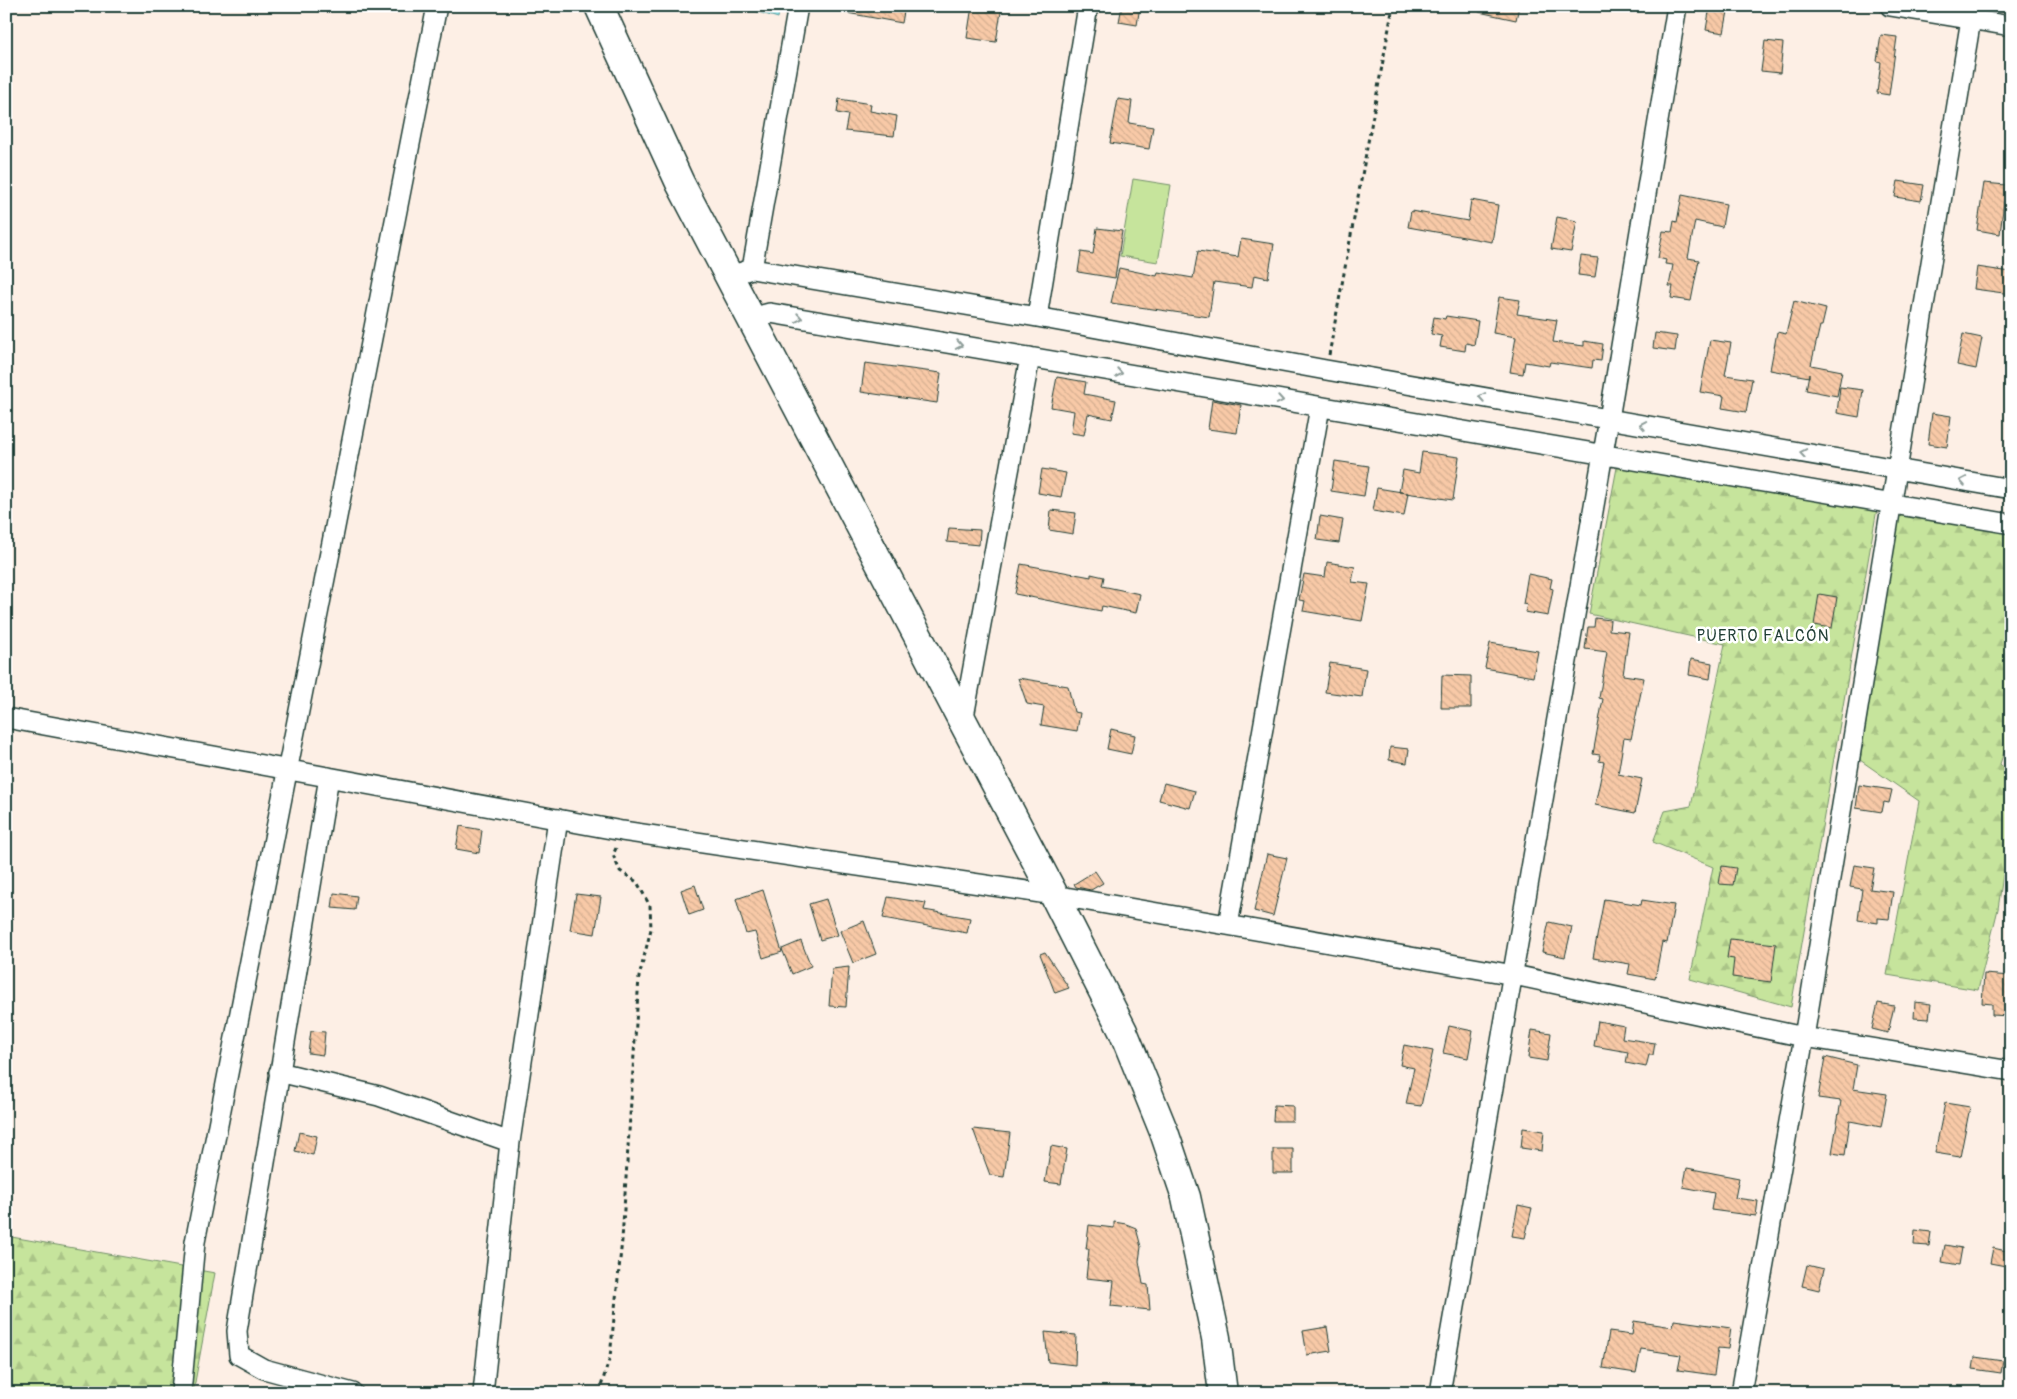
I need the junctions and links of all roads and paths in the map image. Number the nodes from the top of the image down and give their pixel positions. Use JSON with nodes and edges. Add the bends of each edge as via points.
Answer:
{"nodes":[{"id":1,"x":437,"y":6,"type":"edge"},
{"id":2,"x":599,"y":6,"type":"edge"},
{"id":3,"x":798,"y":6,"type":"edge"},
{"id":4,"x":1088,"y":6,"type":"edge"},
{"id":5,"x":1393,"y":6,"type":"edge"},
{"id":6,"x":1677,"y":6,"type":"edge"},
{"id":7,"x":1890,"y":6,"type":"edge"},
{"id":8,"x":1971,"y":19,"type":"junction"},
{"id":9,"x":2011,"y":26,"type":"edge"},
{"id":10,"x":741,"y":273,"type":"junction"},
{"id":11,"x":1037,"y":317,"type":"junction"},
{"id":12,"x":751,"y":318,"type":"junction"},
{"id":13,"x":1030,"y":358,"type":"junction"},
{"id":14,"x":1326,"y":370,"type":"junction"},
{"id":15,"x":1320,"y":407,"type":"junction"},
{"id":16,"x":1609,"y":419,"type":"junction"},
{"id":17,"x":1603,"y":455,"type":"junction"},
{"id":18,"x":1896,"y":469,"type":"junction"},
{"id":19,"x":2011,"y":489,"type":"edge"},
{"id":20,"x":1891,"y":504,"type":"junction"},
{"id":21,"x":2011,"y":524,"type":"edge"},
{"id":22,"x":6,"y":718,"type":"edge"},
{"id":23,"x":963,"y":722,"type":"junction"},
{"id":24,"x":289,"y":769,"type":"junction"},
{"id":25,"x":329,"y":777,"type":"junction"},
{"id":26,"x":558,"y":819,"type":"junction"},
{"id":27,"x":622,"y":831,"type":"junction"},
{"id":28,"x":1054,"y":895,"type":"junction"},
{"id":29,"x":1228,"y":925,"type":"junction"},
{"id":30,"x":1514,"y":975,"type":"junction"},
{"id":31,"x":1804,"y":1037,"type":"junction"},
{"id":32,"x":2011,"y":1071,"type":"edge"},
{"id":33,"x":279,"y":1072,"type":"junction"},
{"id":34,"x":510,"y":1142,"type":"junction"},
{"id":35,"x":181,"y":1393,"type":"edge"},
{"id":36,"x":353,"y":1393,"type":"edge"},
{"id":37,"x":483,"y":1393,"type":"edge"},
{"id":38,"x":599,"y":1393,"type":"edge"},
{"id":39,"x":1223,"y":1393,"type":"edge"},
{"id":40,"x":1440,"y":1393,"type":"edge"},
{"id":41,"x":1741,"y":1393,"type":"edge"}],
"edges":[{"from":1,"to":24,"type":"street"},
{"from":2,"to":10,"type":"highway","via":[[680,182]]},
{"from":3,"to":10,"type":"street"},
{"from":4,"to":11,"type":"street"},
{"from":5,"to":14,"type":"path"},
{"from":6,"to":16,"type":"street"},
{"from":7,"to":8,"type":"street"},
{"from":8,"to":9,"type":"street"},
{"from":8,"to":18,"type":"street"},
{"from":10,"to":11,"type":"street"},
{"from":10,"to":12,"type":"highway"},
{"from":11,"to":14,"type":"street"},
{"from":12,"to":13,"type":"street","one_way":true,"via":[[770,313]]},
{"from":12,"to":23,"type":"highway"},
{"from":13,"to":15,"type":"street","one_way":true},
{"from":13,"to":23,"type":"street"},
{"from":16,"to":14,"type":"street","one_way":true},
{"from":15,"to":17,"type":"street"},
{"from":15,"to":29,"type":"street"},
{"from":16,"to":17,"type":"street"},
{"from":18,"to":16,"type":"street","one_way":true},
{"from":17,"to":20,"type":"street"},
{"from":17,"to":30,"type":"street"},
{"from":19,"to":18,"type":"street","one_way":true},
{"from":18,"to":20,"type":"street"},
{"from":20,"to":21,"type":"street"},
{"from":20,"to":31,"type":"street"},
{"from":22,"to":24,"type":"street"},
{"from":23,"to":28,"type":"highway"},
{"from":24,"to":25,"type":"street"},
{"from":24,"to":35,"type":"street","via":[[195,1242]]},
{"from":25,"to":26,"type":"street"},
{"from":25,"to":33,"type":"street"},
{"from":26,"to":27,"type":"street"},
{"from":26,"to":34,"type":"street"},
{"from":27,"to":28,"type":"street"},
{"from":27,"to":38,"type":"path","via":[[613,855],[620,871],[637,882],[650,906],[651,929],[639,977],[622,1240],[610,1357]]},
{"from":28,"to":29,"type":"street"},
{"from":28,"to":39,"type":"highway","via":[[1123,1031],[1164,1132],[1186,1197],[1203,1272]]},
{"from":29,"to":30,"type":"street"},
{"from":30,"to":31,"type":"street"},
{"from":30,"to":40,"type":"street"},
{"from":31,"to":32,"type":"street"},
{"from":31,"to":41,"type":"street"},
{"from":33,"to":34,"type":"street","via":[[378,1096]]},
{"from":33,"to":36,"type":"street","via":[[237,1331],[239,1356],[264,1369]]},
{"from":34,"to":37,"type":"street"}]}
